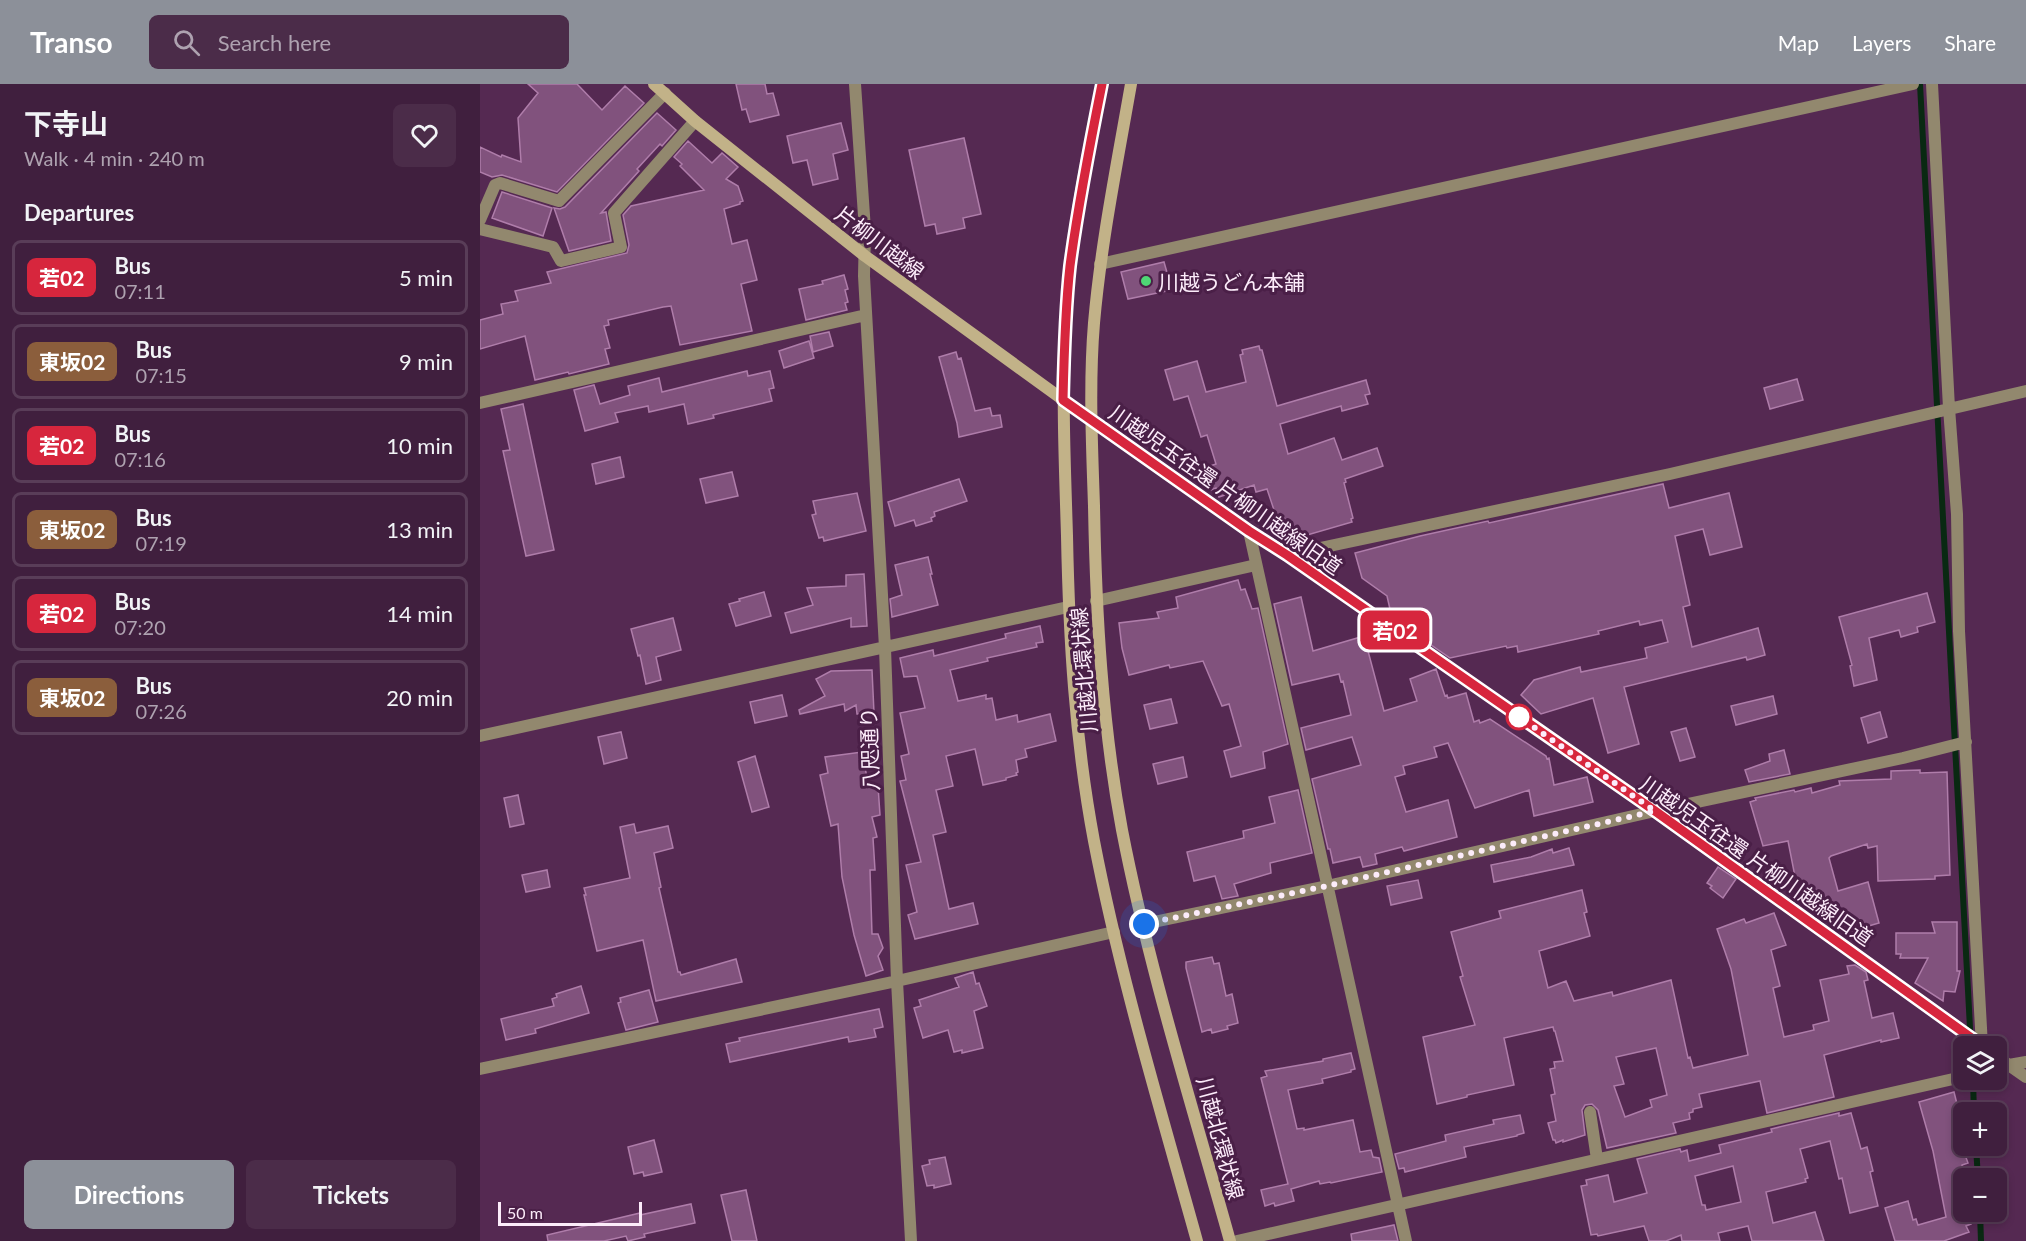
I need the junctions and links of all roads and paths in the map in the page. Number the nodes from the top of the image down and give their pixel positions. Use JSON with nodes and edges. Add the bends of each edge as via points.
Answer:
{"nodes":[{"id":1,"x":654,"y":84,"type":"edge"},
{"id":2,"x":855,"y":84,"type":"edge"},
{"id":3,"x":1102,"y":84,"type":"edge"},
{"id":4,"x":1131,"y":84,"type":"edge"},
{"id":5,"x":1913,"y":84,"type":"edge"},
{"id":6,"x":1932,"y":84,"type":"edge"},
{"id":7,"x":665,"y":93,"type":"junction"},
{"id":8,"x":695,"y":121,"type":"junction"},
{"id":9,"x":480,"y":220,"type":"edge"},
{"id":10,"x":480,"y":229,"type":"edge"},
{"id":11,"x":865,"y":256,"type":"junction"},
{"id":12,"x":1100,"y":264,"type":"junction"},
{"id":13,"x":866,"y":315,"type":"junction"},
{"id":14,"x":2026,"y":391,"type":"edge"},
{"id":15,"x":1063,"y":400,"type":"junction"},
{"id":16,"x":480,"y":403,"type":"edge"},
{"id":17,"x":1949,"y":408,"type":"junction"},
{"id":18,"x":1091,"y":420,"type":"junction"},
{"id":19,"x":1249,"y":531,"type":"junction"},
{"id":20,"x":1287,"y":555,"type":"junction"},
{"id":21,"x":1256,"y":565,"type":"junction"},
{"id":22,"x":1096,"y":601,"type":"junction"},
{"id":23,"x":1068,"y":608,"type":"junction"},
{"id":24,"x":885,"y":648,"type":"junction"},
{"id":25,"x":480,"y":736,"type":"edge"},
{"id":26,"x":1966,"y":742,"type":"junction"},
{"id":27,"x":1655,"y":811,"type":"junction"},
{"id":28,"x":1327,"y":886,"type":"junction"},
{"id":29,"x":1144,"y":924,"type":"junction"},
{"id":30,"x":1114,"y":932,"type":"junction"},
{"id":31,"x":897,"y":981,"type":"junction"},
{"id":32,"x":1964,"y":1032,"type":"junction"},
{"id":33,"x":1969,"y":1036,"type":"edge"},
{"id":34,"x":1982,"y":1036,"type":"edge"},
{"id":35,"x":2026,"y":1062,"type":"edge"},
{"id":36,"x":2009,"y":1065,"type":"joint"},
{"id":37,"x":480,"y":1069,"type":"edge"},
{"id":38,"x":2026,"y":1077,"type":"edge"},
{"id":39,"x":1590,"y":1112,"type":"dead end"},
{"id":40,"x":1597,"y":1159,"type":"junction"},
{"id":41,"x":1397,"y":1204,"type":"junction"},
{"id":42,"x":912,"y":1241,"type":"edge"},
{"id":43,"x":1197,"y":1241,"type":"edge"},
{"id":44,"x":1230,"y":1241,"type":"edge"},
{"id":45,"x":1238,"y":1241,"type":"edge"},
{"id":46,"x":1406,"y":1241,"type":"edge"}],
"edges":[{"from":1,"to":7,"type":"main road","name":"片柳川越線"},
{"from":2,"to":11,"type":"street","name":"八咫通り"},
{"from":3,"to":15,"type":"main road","name":"川越北環状線","via":[[1070,266]]},
{"from":4,"to":12,"type":"main road","name":"川越北環状線"},
{"from":5,"to":12,"type":"street"},
{"from":6,"to":17,"type":"street"},
{"from":7,"to":8,"type":"main road","name":"片柳川越線"},
{"from":7,"to":9,"type":"street","via":[[559,201],[500,183],[495,185]]},
{"from":8,"to":10,"type":"street","via":[[614,213],[621,247],[561,261],[553,247]]},
{"from":8,"to":11,"type":"main road","name":"片柳川越線"},
{"from":11,"to":13,"type":"street","name":"八咫通り"},
{"from":11,"to":15,"type":"main road","name":"片柳川越線"},
{"from":12,"to":18,"type":"main road","name":"川越北環状線"},
{"from":13,"to":16,"type":"street"},
{"from":13,"to":24,"type":"street","name":"八咫通り"},
{"from":14,"to":17,"type":"street"},
{"from":15,"to":18,"type":"main road","name":"片柳川越線"},
{"from":15,"to":23,"type":"main road","name":"川越北環状線"},
{"from":17,"to":20,"type":"street","via":[[1670,474]]},
{"from":17,"to":26,"type":"street"},
{"from":18,"to":19,"type":"street","name":"川越児玉往還 片柳川越線旧道"},
{"from":18,"to":22,"type":"main road","name":"川越北環状線"},
{"from":19,"to":20,"type":"street","name":"川越児玉往還 片柳川越線旧道"},
{"from":19,"to":21,"type":"street"},
{"from":20,"to":27,"type":"street","name":"川越児玉往還 片柳川越線旧道"},
{"from":21,"to":22,"type":"street"},
{"from":21,"to":28,"type":"street"},
{"from":22,"to":29,"type":"main road","name":"川越北環状線","via":[[1122,829]]},
{"from":23,"to":24,"type":"street"},
{"from":23,"to":30,"type":"main road","name":"川越北環状線","via":[[1081,759]]},
{"from":24,"to":25,"type":"street"},
{"from":24,"to":31,"type":"street","name":"八咫通り"},
{"from":26,"to":27,"type":"street"},
{"from":26,"to":34,"type":"street"},
{"from":27,"to":28,"type":"street"},
{"from":27,"to":32,"type":"street","name":"川越児玉往還 片柳川越線旧道"},
{"from":28,"to":29,"type":"street"},
{"from":28,"to":41,"type":"street"},
{"from":29,"to":44,"type":"main road","name":"川越北環状線"},
{"from":30,"to":31,"type":"street"},
{"from":30,"to":43,"type":"main road","name":"川越北環状線"},
{"from":31,"to":37,"type":"street"},
{"from":31,"to":42,"type":"street","name":"八咫通り"},
{"from":32,"to":33,"type":"street","name":"川越児玉往還 片柳川越線旧道"},
{"from":32,"to":40,"type":"street","via":[[1962,1077]]},
{"from":35,"to":36,"type":"street"},
{"from":36,"to":38,"type":"street"},
{"from":39,"to":40,"type":"street"},
{"from":40,"to":41,"type":"street"},
{"from":41,"to":45,"type":"street"},
{"from":41,"to":46,"type":"street"}]}
